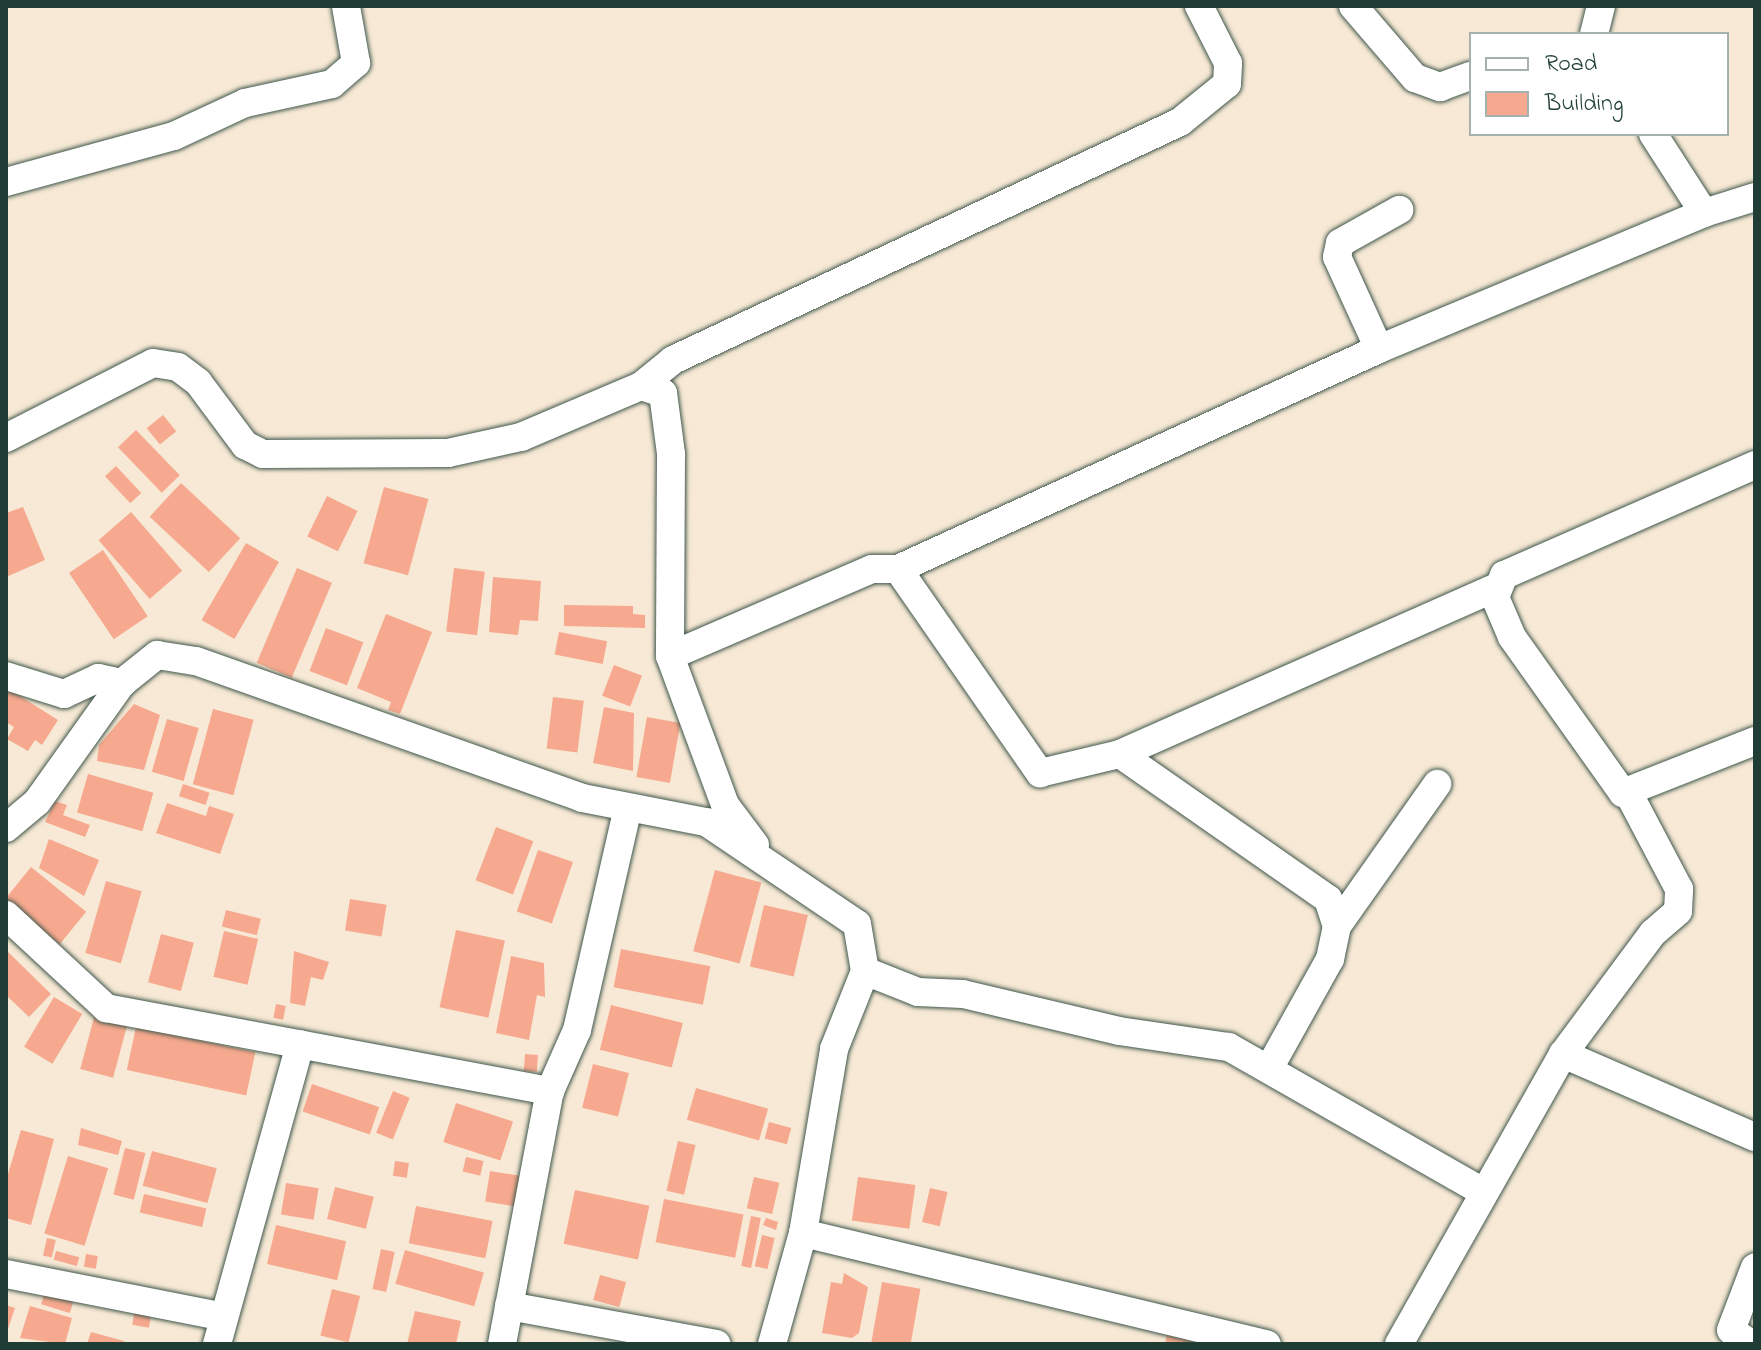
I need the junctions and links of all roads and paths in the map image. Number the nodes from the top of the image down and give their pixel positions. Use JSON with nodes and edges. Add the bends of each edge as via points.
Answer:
{"nodes":[{"id":1,"x":346,"y":6,"type":"edge"},
{"id":2,"x":1199,"y":6,"type":"edge"},
{"id":3,"x":1353,"y":6,"type":"edge"},
{"id":4,"x":1601,"y":6,"type":"edge"},
{"id":5,"x":1594,"y":32,"type":"edge"},
{"id":6,"x":1469,"y":77,"type":"edge"},
{"id":7,"x":1654,"y":136,"type":"edge"},
{"id":8,"x":6,"y":182,"type":"edge"},
{"id":9,"x":1755,"y":197,"type":"edge"},
{"id":10,"x":1399,"y":210,"type":"dead end"},
{"id":11,"x":1704,"y":213,"type":"junction"},
{"id":12,"x":1379,"y":349,"type":"junction"},
{"id":13,"x":641,"y":386,"type":"junction"},
{"id":14,"x":6,"y":438,"type":"edge"},
{"id":15,"x":1755,"y":465,"type":"edge"},
{"id":16,"x":898,"y":569,"type":"junction"},
{"id":17,"x":1495,"y":588,"type":"junction"},
{"id":18,"x":670,"y":656,"type":"junction"},
{"id":19,"x":6,"y":676,"type":"edge"},
{"id":20,"x":122,"y":683,"type":"junction"},
{"id":21,"x":1755,"y":741,"type":"edge"},
{"id":22,"x":1120,"y":754,"type":"junction"},
{"id":23,"x":1437,"y":784,"type":"dead end"},
{"id":24,"x":1629,"y":794,"type":"junction"},
{"id":25,"x":628,"y":808,"type":"junction"},
{"id":26,"x":6,"y":828,"type":"edge"},
{"id":27,"x":760,"y":852,"type":"junction"},
{"id":28,"x":6,"y":915,"type":"edge"},
{"id":29,"x":1337,"y":926,"type":"junction"},
{"id":30,"x":865,"y":971,"type":"junction"},
{"id":31,"x":300,"y":1044,"type":"junction"},
{"id":32,"x":1563,"y":1054,"type":"junction"},
{"id":33,"x":1271,"y":1065,"type":"junction"},
{"id":34,"x":550,"y":1091,"type":"junction"},
{"id":35,"x":1755,"y":1137,"type":"edge"},
{"id":36,"x":1483,"y":1192,"type":"junction"},
{"id":37,"x":803,"y":1233,"type":"junction"},
{"id":38,"x":1755,"y":1267,"type":"edge"},
{"id":39,"x":6,"y":1274,"type":"edge"},
{"id":40,"x":509,"y":1306,"type":"junction"},
{"id":41,"x":220,"y":1316,"type":"junction"},
{"id":42,"x":1735,"y":1339,"type":"edge"},
{"id":43,"x":217,"y":1344,"type":"edge"},
{"id":44,"x":502,"y":1344,"type":"edge"},
{"id":45,"x":717,"y":1344,"type":"edge"},
{"id":46,"x":772,"y":1344,"type":"edge"},
{"id":47,"x":1267,"y":1344,"type":"edge"},
{"id":48,"x":1399,"y":1344,"type":"edge"}],
"edges":[{"from":1,"to":8,"type":"street","via":[[356,63],[332,84],[245,103],[174,136]]},
{"from":2,"to":13,"type":"street","via":[[1228,63],[1227,84],[1180,122],[673,360]]},
{"from":3,"to":6,"type":"street","via":[[1415,78],[1440,87]]},
{"from":4,"to":5,"type":"street"},
{"from":7,"to":11,"type":"street"},
{"from":9,"to":11,"type":"street"},
{"from":10,"to":12,"type":"street","via":[[1340,243],[1337,257]]},
{"from":11,"to":12,"type":"street"},
{"from":12,"to":16,"type":"street"},
{"from":13,"to":14,"type":"street","via":[[521,437],[448,453],[263,454],[245,445],[198,382],[178,367],[153,363]]},
{"from":13,"to":18,"type":"street","via":[[663,393],[671,454]]},
{"from":15,"to":17,"type":"street","via":[[1504,575]]},
{"from":16,"to":18,"type":"street","via":[[872,569]]},
{"from":16,"to":22,"type":"street","via":[[1040,773]]},
{"from":17,"to":22,"type":"street"},
{"from":17,"to":24,"type":"street","via":[[1512,637]]},
{"from":18,"to":27,"type":"street","via":[[725,805]]},
{"from":19,"to":20,"type":"street","via":[[64,694],[98,678]]},
{"from":20,"to":25,"type":"street","via":[[157,655],[196,661],[416,744]]},
{"from":20,"to":26,"type":"street","via":[[37,802]]},
{"from":21,"to":24,"type":"street"},
{"from":22,"to":29,"type":"street","via":[[1313,887],[1328,899]]},
{"from":23,"to":29,"type":"street"},
{"from":24,"to":32,"type":"street","via":[[1679,889],[1678,911],[1653,933]]},
{"from":25,"to":27,"type":"street","via":[[706,822]]},
{"from":25,"to":34,"type":"street","via":[[577,1030]]},
{"from":27,"to":30,"type":"street","via":[[857,924]]},
{"from":28,"to":31,"type":"street","via":[[95,1003]]},
{"from":29,"to":33,"type":"street","via":[[1323,976]]},
{"from":30,"to":33,"type":"street","via":[[918,992],[963,994],[1119,1031],[1229,1047]]},
{"from":30,"to":37,"type":"street","via":[[834,1049]]},
{"from":31,"to":34,"type":"street"},
{"from":31,"to":41,"type":"street"},
{"from":32,"to":35,"type":"street"},
{"from":32,"to":36,"type":"street"},
{"from":33,"to":36,"type":"street"},
{"from":34,"to":40,"type":"street"},
{"from":36,"to":48,"type":"street"},
{"from":37,"to":46,"type":"street"},
{"from":37,"to":47,"type":"street"},
{"from":38,"to":42,"type":"street"},
{"from":39,"to":41,"type":"street"},
{"from":40,"to":44,"type":"street"},
{"from":40,"to":45,"type":"street"},
{"from":41,"to":43,"type":"street"}]}
